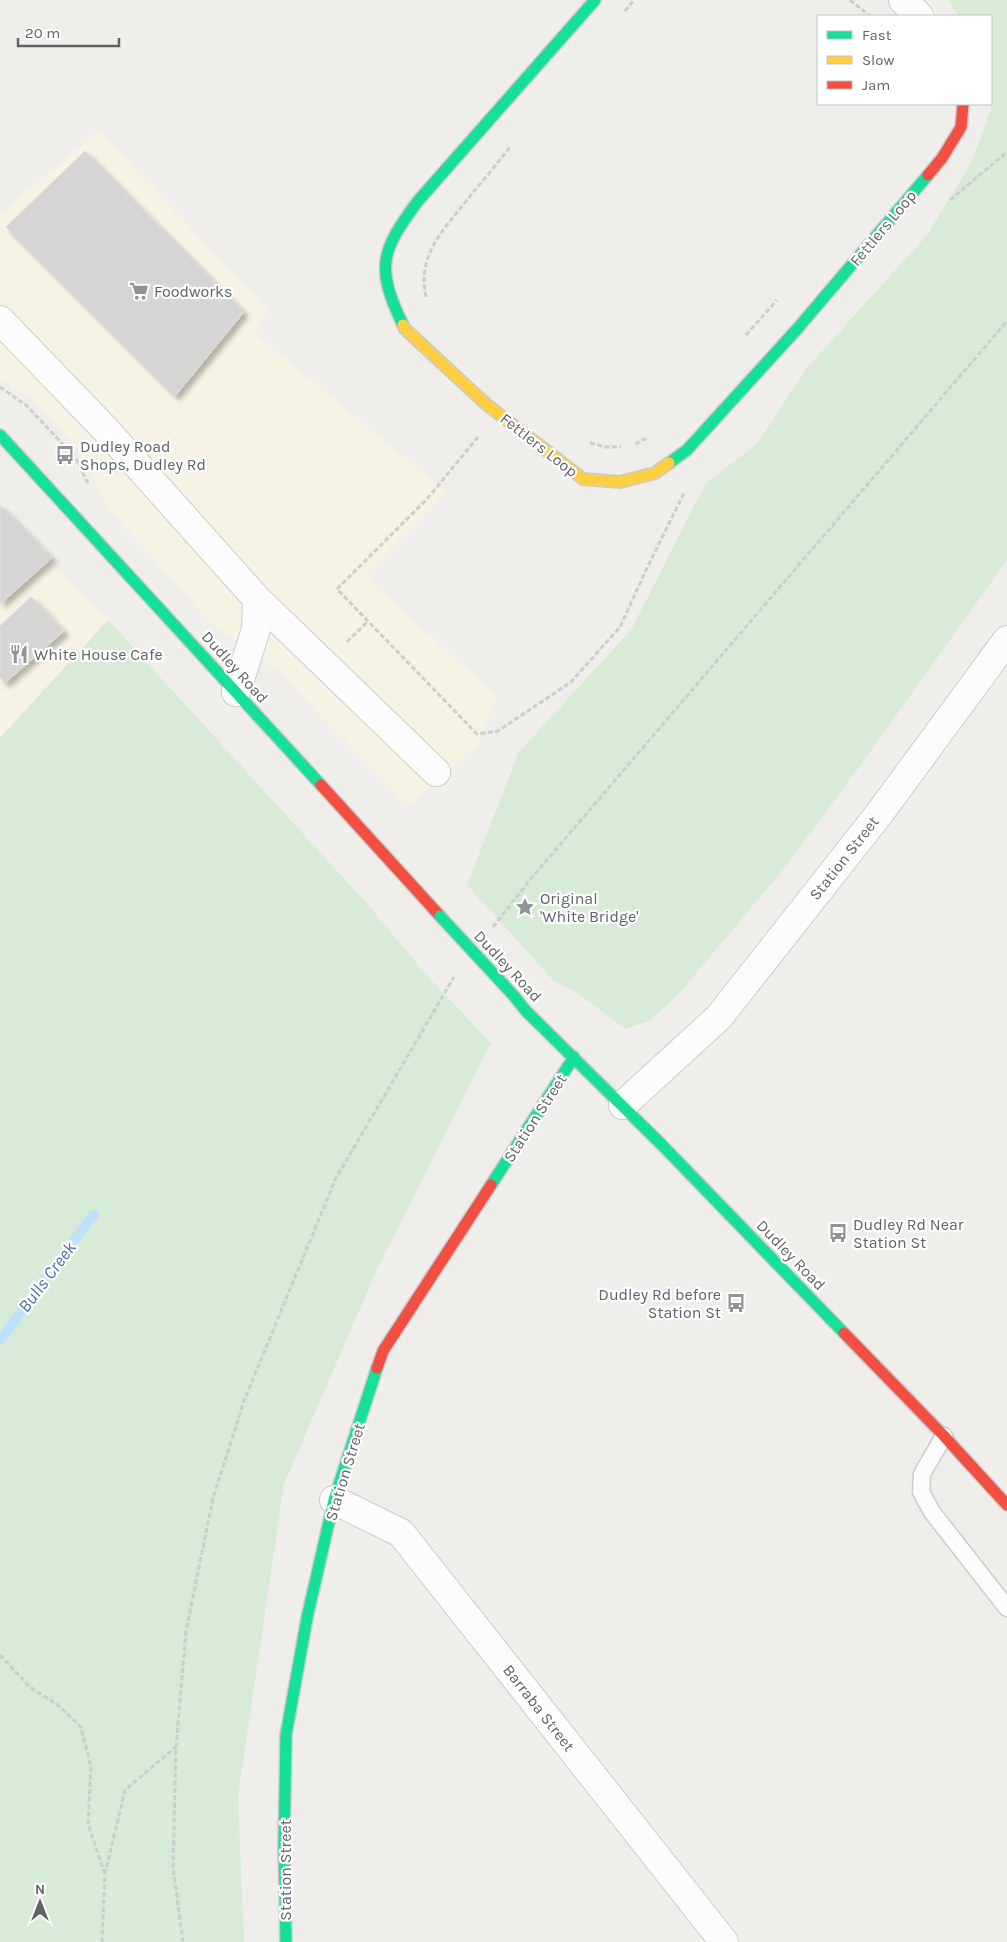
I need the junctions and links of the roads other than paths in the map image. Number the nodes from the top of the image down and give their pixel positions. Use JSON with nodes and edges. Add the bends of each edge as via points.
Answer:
{"nodes":[{"id":1,"x":595,"y":0,"type":"edge"},
{"id":2,"x":902,"y":0,"type":"edge"},
{"id":3,"x":919,"y":15,"type":"edge"},
{"id":4,"x":963,"y":105,"type":"edge"},
{"id":5,"x":0,"y":320,"type":"edge"},
{"id":6,"x":0,"y":435,"type":"edge"},
{"id":7,"x":257,"y":599,"type":"junction"},
{"id":8,"x":1007,"y":640,"type":"edge"},
{"id":9,"x":236,"y":692,"type":"junction"},
{"id":10,"x":436,"y":772,"type":"dead end"},
{"id":11,"x":574,"y":1057,"type":"junction"},
{"id":12,"x":623,"y":1105,"type":"junction"},
{"id":13,"x":944,"y":1436,"type":"junction"},
{"id":14,"x":334,"y":1500,"type":"junction"},
{"id":15,"x":1007,"y":1505,"type":"edge"},
{"id":16,"x":1007,"y":1608,"type":"edge"},
{"id":17,"x":286,"y":1942,"type":"edge"},
{"id":18,"x":724,"y":1942,"type":"edge"}],
"edges":[{"from":1,"to":4,"type":"street","name":"Fettlers Loop","via":[[418,201],[398,228],[386,253],[386,280],[405,329],[486,404],[583,479],[620,482],[655,473],[687,450],[798,328],[942,158],[961,127]]},
{"from":2,"to":3,"type":"street"},
{"from":5,"to":7,"type":"street","via":[[105,429]]},
{"from":6,"to":9,"type":"street","name":"Dudley Road"},
{"from":7,"to":9,"type":"street","via":[[256,629]]},
{"from":7,"to":10,"type":"street"},
{"from":8,"to":12,"type":"street","name":"Station Street","via":[[879,814],[719,1016]]},
{"from":9,"to":11,"type":"street","name":"Dudley Road","bridge":true,"via":[[526,1011]]},
{"from":11,"to":12,"type":"street","name":"Dudley Road"},
{"from":11,"to":14,"type":"street","name":"Station Street","via":[[383,1351]]},
{"from":12,"to":13,"type":"street","name":"Dudley Road"},
{"from":13,"to":15,"type":"street","name":"Dudley Road"},
{"from":13,"to":16,"type":"lane","via":[[922,1474],[921,1492],[932,1512]]},
{"from":14,"to":17,"type":"street","name":"Station Street","via":[[307,1618],[286,1736]]},
{"from":14,"to":18,"type":"street","name":"Barraba Street","via":[[401,1532]]}]}
